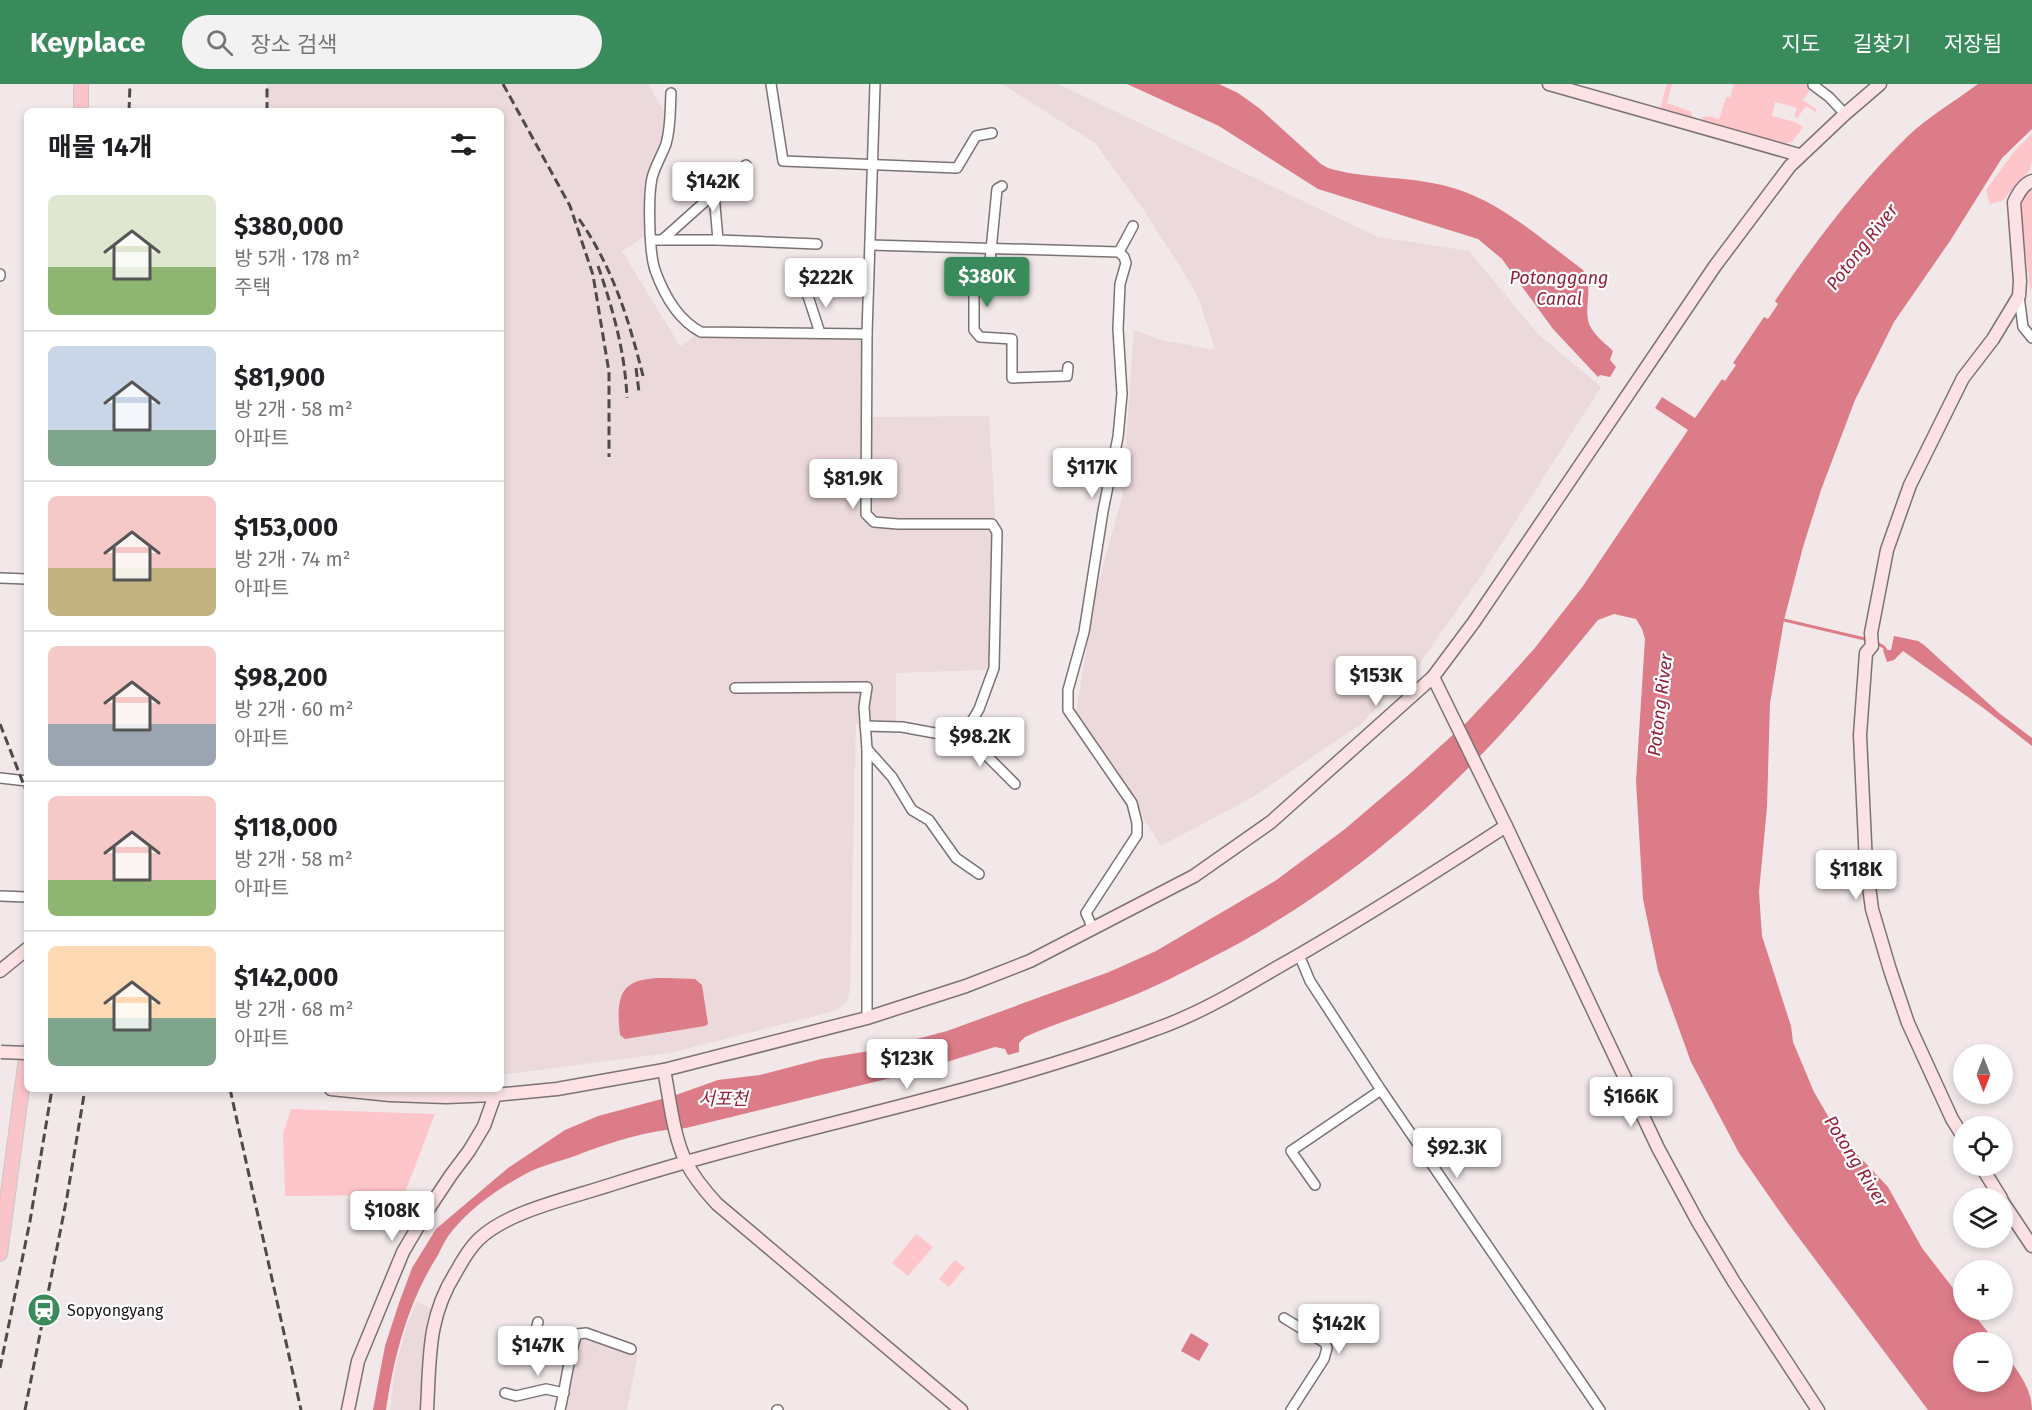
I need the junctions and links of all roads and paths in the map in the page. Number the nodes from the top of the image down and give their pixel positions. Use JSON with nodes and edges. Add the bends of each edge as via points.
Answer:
{"nodes":[{"id":1,"x":81,"y":84,"type":"edge"},
{"id":2,"x":771,"y":84,"type":"edge"},
{"id":3,"x":875,"y":84,"type":"edge"},
{"id":4,"x":1549,"y":84,"type":"edge"},
{"id":5,"x":1880,"y":84,"type":"edge"},
{"id":6,"x":1813,"y":85,"type":"edge"},
{"id":7,"x":670,"y":93,"type":"dead end"},
{"id":8,"x":81,"y":108,"type":"edge"},
{"id":9,"x":1845,"y":114,"type":"junction"},
{"id":10,"x":992,"y":133,"type":"dead end"},
{"id":11,"x":1799,"y":155,"type":"junction"},
{"id":12,"x":872,"y":164,"type":"junction"},
{"id":13,"x":746,"y":165,"type":"dead end"},
{"id":14,"x":2032,"y":181,"type":"edge"},
{"id":15,"x":1002,"y":186,"type":"dead end"},
{"id":16,"x":714,"y":194,"type":"junction"},
{"id":17,"x":1133,"y":226,"type":"dead end"},
{"id":18,"x":652,"y":240,"type":"junction"},
{"id":19,"x":662,"y":240,"type":"junction"},
{"id":20,"x":718,"y":240,"type":"junction"},
{"id":21,"x":817,"y":244,"type":"dead end"},
{"id":22,"x":870,"y":245,"type":"junction"},
{"id":23,"x":992,"y":249,"type":"junction"},
{"id":24,"x":1119,"y":252,"type":"junction"},
{"id":25,"x":807,"y":293,"type":"dead end"},
{"id":26,"x":2019,"y":296,"type":"junction"},
{"id":27,"x":820,"y":333,"type":"junction"},
{"id":28,"x":867,"y":334,"type":"junction"},
{"id":29,"x":2032,"y":338,"type":"edge"},
{"id":30,"x":1068,"y":368,"type":"dead end"},
{"id":31,"x":0,"y":578,"type":"edge"},
{"id":32,"x":24,"y":579,"type":"edge"},
{"id":33,"x":1433,"y":677,"type":"junction"},
{"id":34,"x":735,"y":688,"type":"dead end"},
{"id":35,"x":865,"y":726,"type":"junction"},
{"id":36,"x":961,"y":734,"type":"junction"},
{"id":37,"x":867,"y":749,"type":"junction"},
{"id":38,"x":0,"y":778,"type":"edge"},
{"id":39,"x":24,"y":781,"type":"edge"},
{"id":40,"x":1015,"y":784,"type":"dead end"},
{"id":41,"x":1506,"y":826,"type":"junction"},
{"id":42,"x":979,"y":874,"type":"dead end"},
{"id":43,"x":0,"y":896,"type":"edge"},
{"id":44,"x":24,"y":897,"type":"edge"},
{"id":45,"x":1093,"y":929,"type":"junction"},
{"id":46,"x":24,"y":951,"type":"edge"},
{"id":47,"x":1299,"y":955,"type":"junction"},
{"id":48,"x":0,"y":971,"type":"edge"},
{"id":49,"x":867,"y":1018,"type":"junction"},
{"id":50,"x":24,"y":1051,"type":"edge"},
{"id":51,"x":0,"y":1052,"type":"edge"},
{"id":52,"x":664,"y":1070,"type":"junction"},
{"id":53,"x":24,"y":1074,"type":"edge"},
{"id":54,"x":1381,"y":1090,"type":"junction"},
{"id":55,"x":366,"y":1092,"type":"edge"},
{"id":56,"x":495,"y":1095,"type":"junction"},
{"id":57,"x":1953,"y":1121,"type":"edge"},
{"id":58,"x":685,"y":1161,"type":"junction"},
{"id":59,"x":1315,"y":1185,"type":"dead end"},
{"id":60,"x":2013,"y":1217,"type":"edge"},
{"id":61,"x":2032,"y":1246,"type":"edge"},
{"id":62,"x":0,"y":1254,"type":"edge"},
{"id":63,"x":1284,"y":1318,"type":"dead end"},
{"id":64,"x":538,"y":1323,"type":"dead end"},
{"id":65,"x":631,"y":1349,"type":"dead end"},
{"id":66,"x":568,"y":1362,"type":"junction"},
{"id":67,"x":505,"y":1393,"type":"dead end"},
{"id":68,"x":564,"y":1393,"type":"junction"},
{"id":69,"x":348,"y":1410,"type":"edge"},
{"id":70,"x":427,"y":1410,"type":"edge"},
{"id":71,"x":560,"y":1410,"type":"edge"},
{"id":72,"x":961,"y":1410,"type":"edge"},
{"id":73,"x":1291,"y":1410,"type":"edge"},
{"id":74,"x":1599,"y":1410,"type":"edge"},
{"id":75,"x":1818,"y":1410,"type":"edge"}],
"edges":[{"from":1,"to":8,"type":"main road"},
{"from":2,"to":12,"type":"street","via":[[783,161]]},
{"from":3,"to":12,"type":"street"},
{"from":4,"to":11,"type":"street"},
{"from":5,"to":9,"type":"street"},
{"from":6,"to":9,"type":"street"},
{"from":7,"to":18,"type":"street","via":[[670,126],[652,177]]},
{"from":9,"to":11,"type":"street"},
{"from":10,"to":12,"type":"street","via":[[976,136],[957,168]]},
{"from":11,"to":33,"type":"street","via":[[1715,266]]},
{"from":12,"to":22,"type":"street"},
{"from":13,"to":16,"type":"street"},
{"from":14,"to":26,"type":"street","via":[[2014,202]]},
{"from":15,"to":23,"type":"street","via":[[997,189]]},
{"from":16,"to":19,"type":"street"},
{"from":16,"to":20,"type":"street"},
{"from":17,"to":24,"type":"street"},
{"from":18,"to":19,"type":"street"},
{"from":18,"to":27,"type":"street","via":[[655,269],[673,308],[687,324],[701,332]]},
{"from":19,"to":20,"type":"street"},
{"from":20,"to":21,"type":"street"},
{"from":22,"to":23,"type":"street"},
{"from":22,"to":28,"type":"street"},
{"from":23,"to":24,"type":"street"},
{"from":23,"to":30,"type":"street","via":[[989,271],[974,292],[974,330],[980,337],[1012,339],[1012,378],[1067,376]]},
{"from":24,"to":45,"type":"street","via":[[1125,263],[1118,329],[1122,394],[1118,437],[1084,632],[1068,690],[1068,710],[1132,803],[1137,835],[1086,914]]},
{"from":25,"to":27,"type":"street"},
{"from":26,"to":29,"type":"street","via":[[2023,327]]},
{"from":26,"to":57,"type":"street","via":[[1963,378],[1910,485],[1887,550],[1866,653],[1860,735],[1872,909],[1908,1023]]},
{"from":27,"to":28,"type":"street"},
{"from":28,"to":36,"type":"street","via":[[866,514],[874,522],[898,524],[992,524],[997,532],[994,668],[979,709]]},
{"from":31,"to":32,"type":"street"},
{"from":33,"to":41,"type":"street"},
{"from":33,"to":45,"type":"street","via":[[1271,822],[1194,876]]},
{"from":34,"to":35,"type":"street","via":[[867,687]]},
{"from":35,"to":36,"type":"street"},
{"from":35,"to":37,"type":"street"},
{"from":36,"to":40,"type":"street"},
{"from":37,"to":42,"type":"street","via":[[892,777],[912,810],[929,820],[956,858]]},
{"from":37,"to":49,"type":"street"},
{"from":38,"to":39,"type":"street"},
{"from":41,"to":47,"type":"street"},
{"from":41,"to":75,"type":"street","via":[[1658,1148],[1734,1282]]},
{"from":43,"to":44,"type":"street"},
{"from":45,"to":49,"type":"street","via":[[1030,961]]},
{"from":46,"to":48,"type":"street"},
{"from":47,"to":54,"type":"street","via":[[1310,981]]},
{"from":47,"to":58,"type":"street","via":[[1191,1015],[1113,1045],[934,1098]]},
{"from":49,"to":52,"type":"street"},
{"from":50,"to":51,"type":"street","bridge":true},
{"from":52,"to":56,"type":"street"},
{"from":52,"to":58,"type":"street"},
{"from":53,"to":62,"type":"main road"},
{"from":54,"to":59,"type":"street","via":[[1291,1151]]},
{"from":54,"to":74,"type":"street"},
{"from":55,"to":56,"type":"street"},
{"from":56,"to":69,"type":"street","via":[[484,1126],[404,1252],[358,1361]]},
{"from":58,"to":70,"type":"street","via":[[508,1218],[479,1239],[444,1291],[434,1319]]},
{"from":58,"to":72,"type":"street","via":[[717,1204]]},
{"from":60,"to":61,"type":"street"},
{"from":63,"to":73,"type":"street","via":[[1327,1348]]},
{"from":64,"to":66,"type":"street","via":[[536,1342]]},
{"from":65,"to":66,"type":"street","via":[[586,1333],[577,1334]]},
{"from":66,"to":68,"type":"street"},
{"from":67,"to":68,"type":"street","via":[[516,1396],[546,1389]]},
{"from":68,"to":71,"type":"street"}]}
